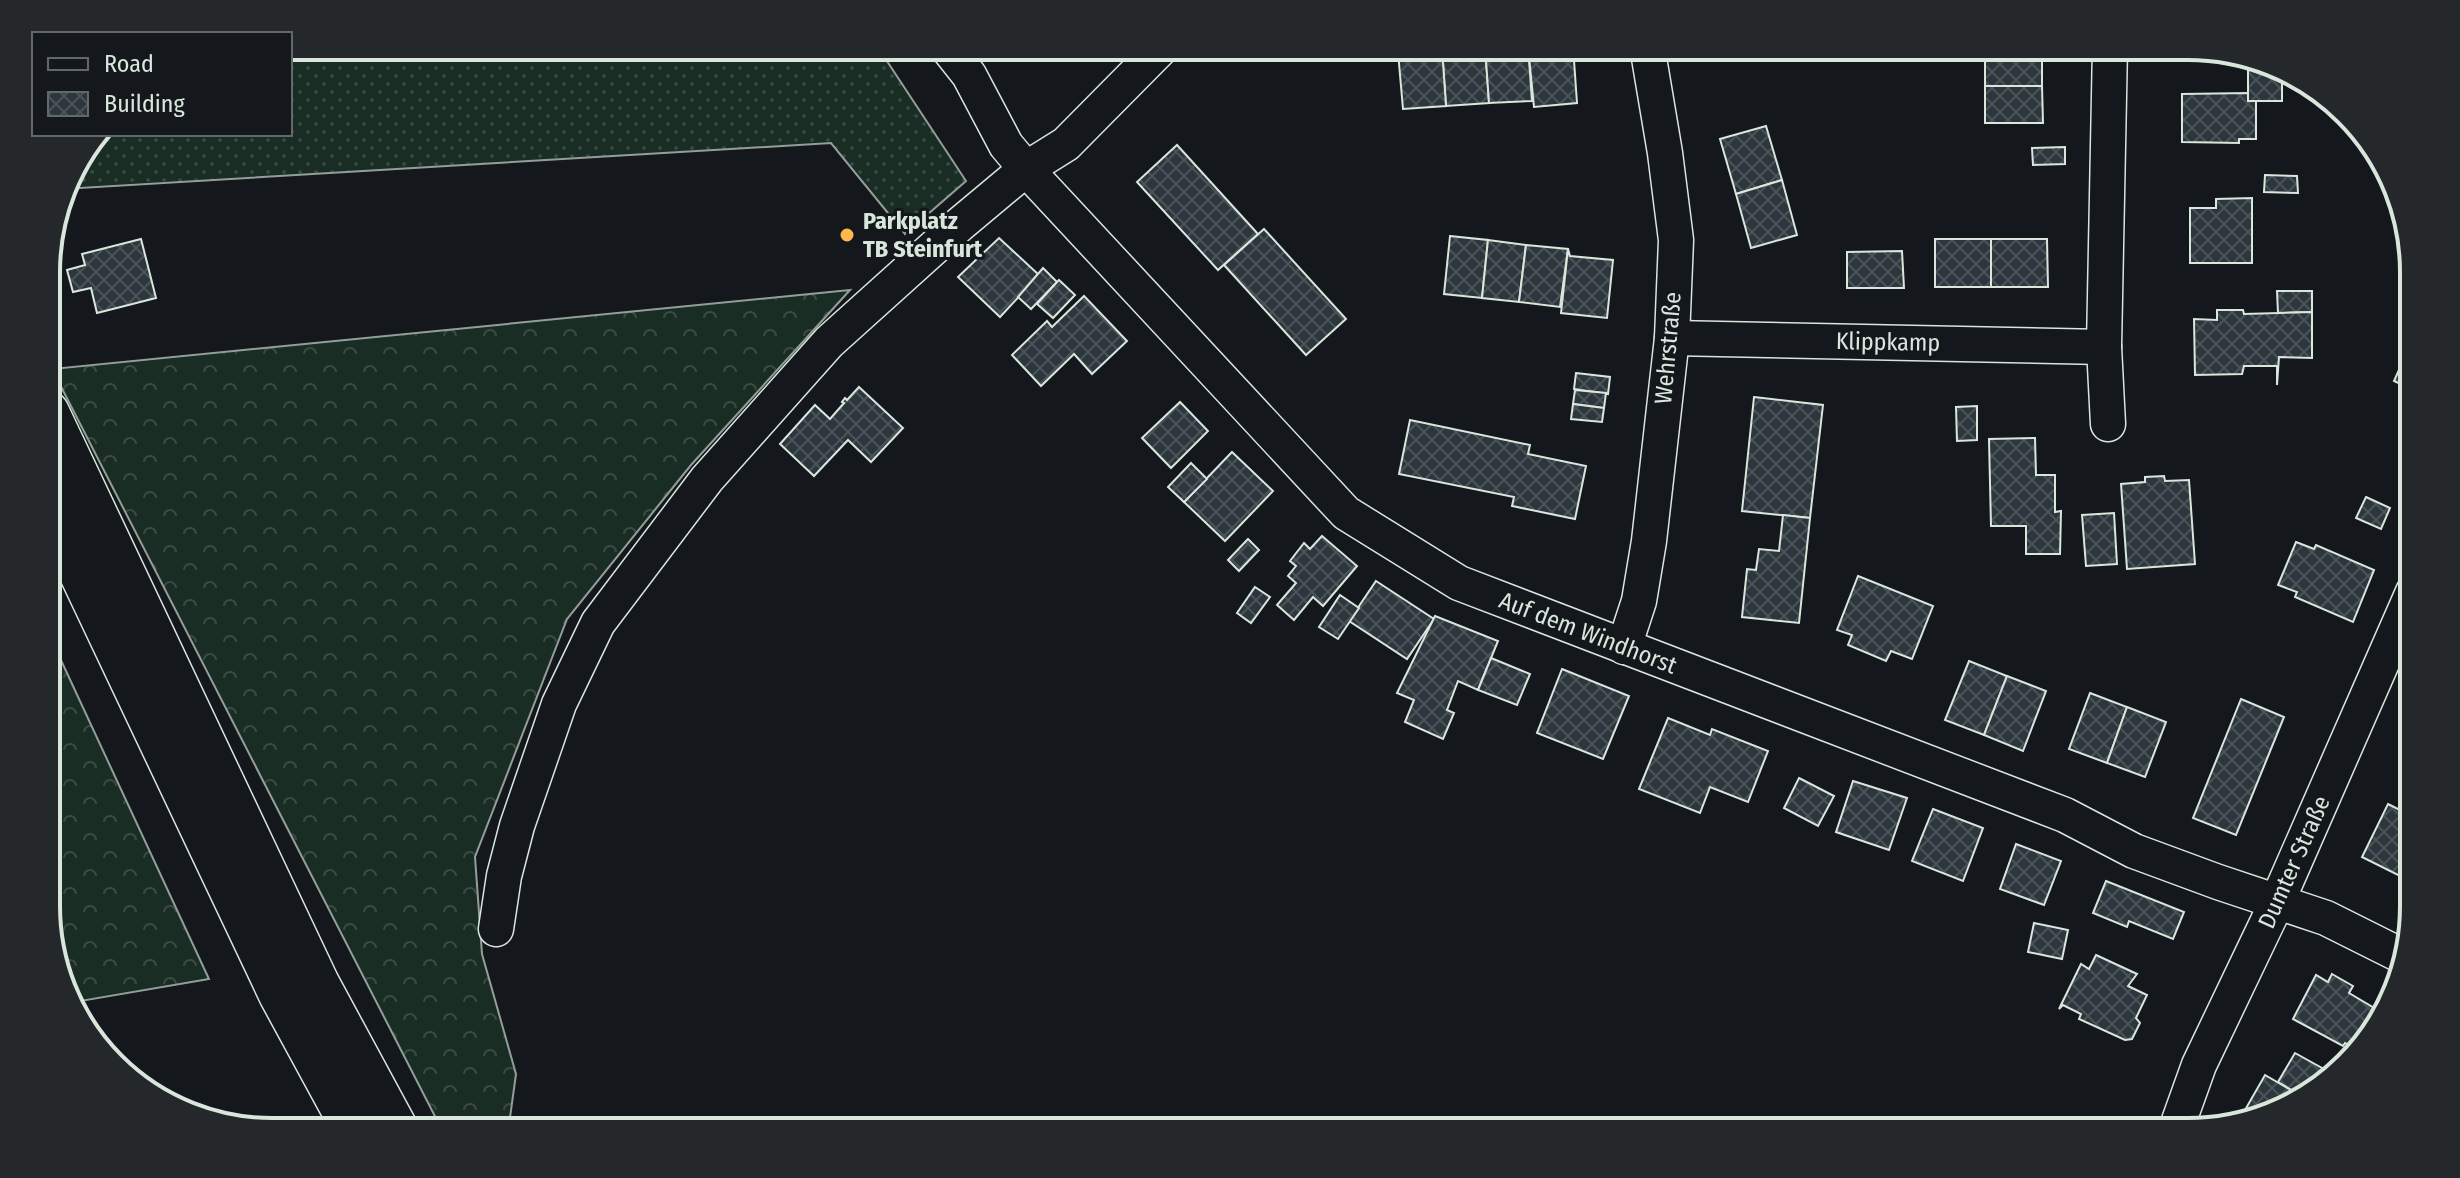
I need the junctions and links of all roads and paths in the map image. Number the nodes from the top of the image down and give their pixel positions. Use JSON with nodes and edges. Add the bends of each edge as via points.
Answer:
{"nodes":[{"id":1,"x":957,"y":60,"type":"edge"},
{"id":2,"x":1149,"y":60,"type":"edge"},
{"id":3,"x":1649,"y":60,"type":"edge"},
{"id":4,"x":2110,"y":60,"type":"edge"},
{"id":5,"x":1026,"y":169,"type":"junction"},
{"id":6,"x":1672,"y":338,"type":"junction"},
{"id":7,"x":2104,"y":347,"type":"junction"},
{"id":8,"x":2108,"y":424,"type":"dead end"},
{"id":9,"x":60,"y":440,"type":"edge"},
{"id":10,"x":60,"y":527,"type":"edge"},
{"id":11,"x":2400,"y":622,"type":"edge"},
{"id":12,"x":1624,"y":647,"type":"junction"},
{"id":13,"x":2277,"y":902,"type":"junction"},
{"id":14,"x":496,"y":929,"type":"dead end"},
{"id":15,"x":2395,"y":952,"type":"edge"},
{"id":16,"x":348,"y":1118,"type":"edge"},
{"id":17,"x":389,"y":1118,"type":"edge"},
{"id":18,"x":2180,"y":1118,"type":"edge"}],
"edges":[{"from":1,"to":5,"type":"street","name":"Auf dem Windhorst","via":[[1006,145]]},
{"from":2,"to":5,"type":"street","via":[[1066,144]]},
{"from":3,"to":6,"type":"street","name":"Wehrstraße","via":[[1676,240]]},
{"from":4,"to":7,"type":"street"},
{"from":5,"to":12,"type":"street","name":"Auf dem Windhorst","via":[[1346,513],[1459,583]]},
{"from":5,"to":14,"type":"street","via":[[829,342],[707,479],[598,623],[559,704],[517,826]]},
{"from":6,"to":7,"type":"street","name":"Klippkamp"},
{"from":6,"to":12,"type":"street","name":"Wehrstraße","via":[[1649,541],[1639,601]]},
{"from":7,"to":8,"type":"street"},
{"from":9,"to":17,"type":"highway","via":[[317,984]]},
{"from":10,"to":16,"type":"highway","via":[[281,994]]},
{"from":11,"to":13,"type":"street","name":"Dumter Straße"},
{"from":12,"to":13,"type":"street","name":"Auf dem Windhorst","via":[[2065,815],[2134,851]]},
{"from":13,"to":15,"type":"street","name":"Auf dem Windhorst","via":[[2326,918]]},
{"from":13,"to":18,"type":"street","name":"Dumter Straße","via":[[2199,1065]]}]}
